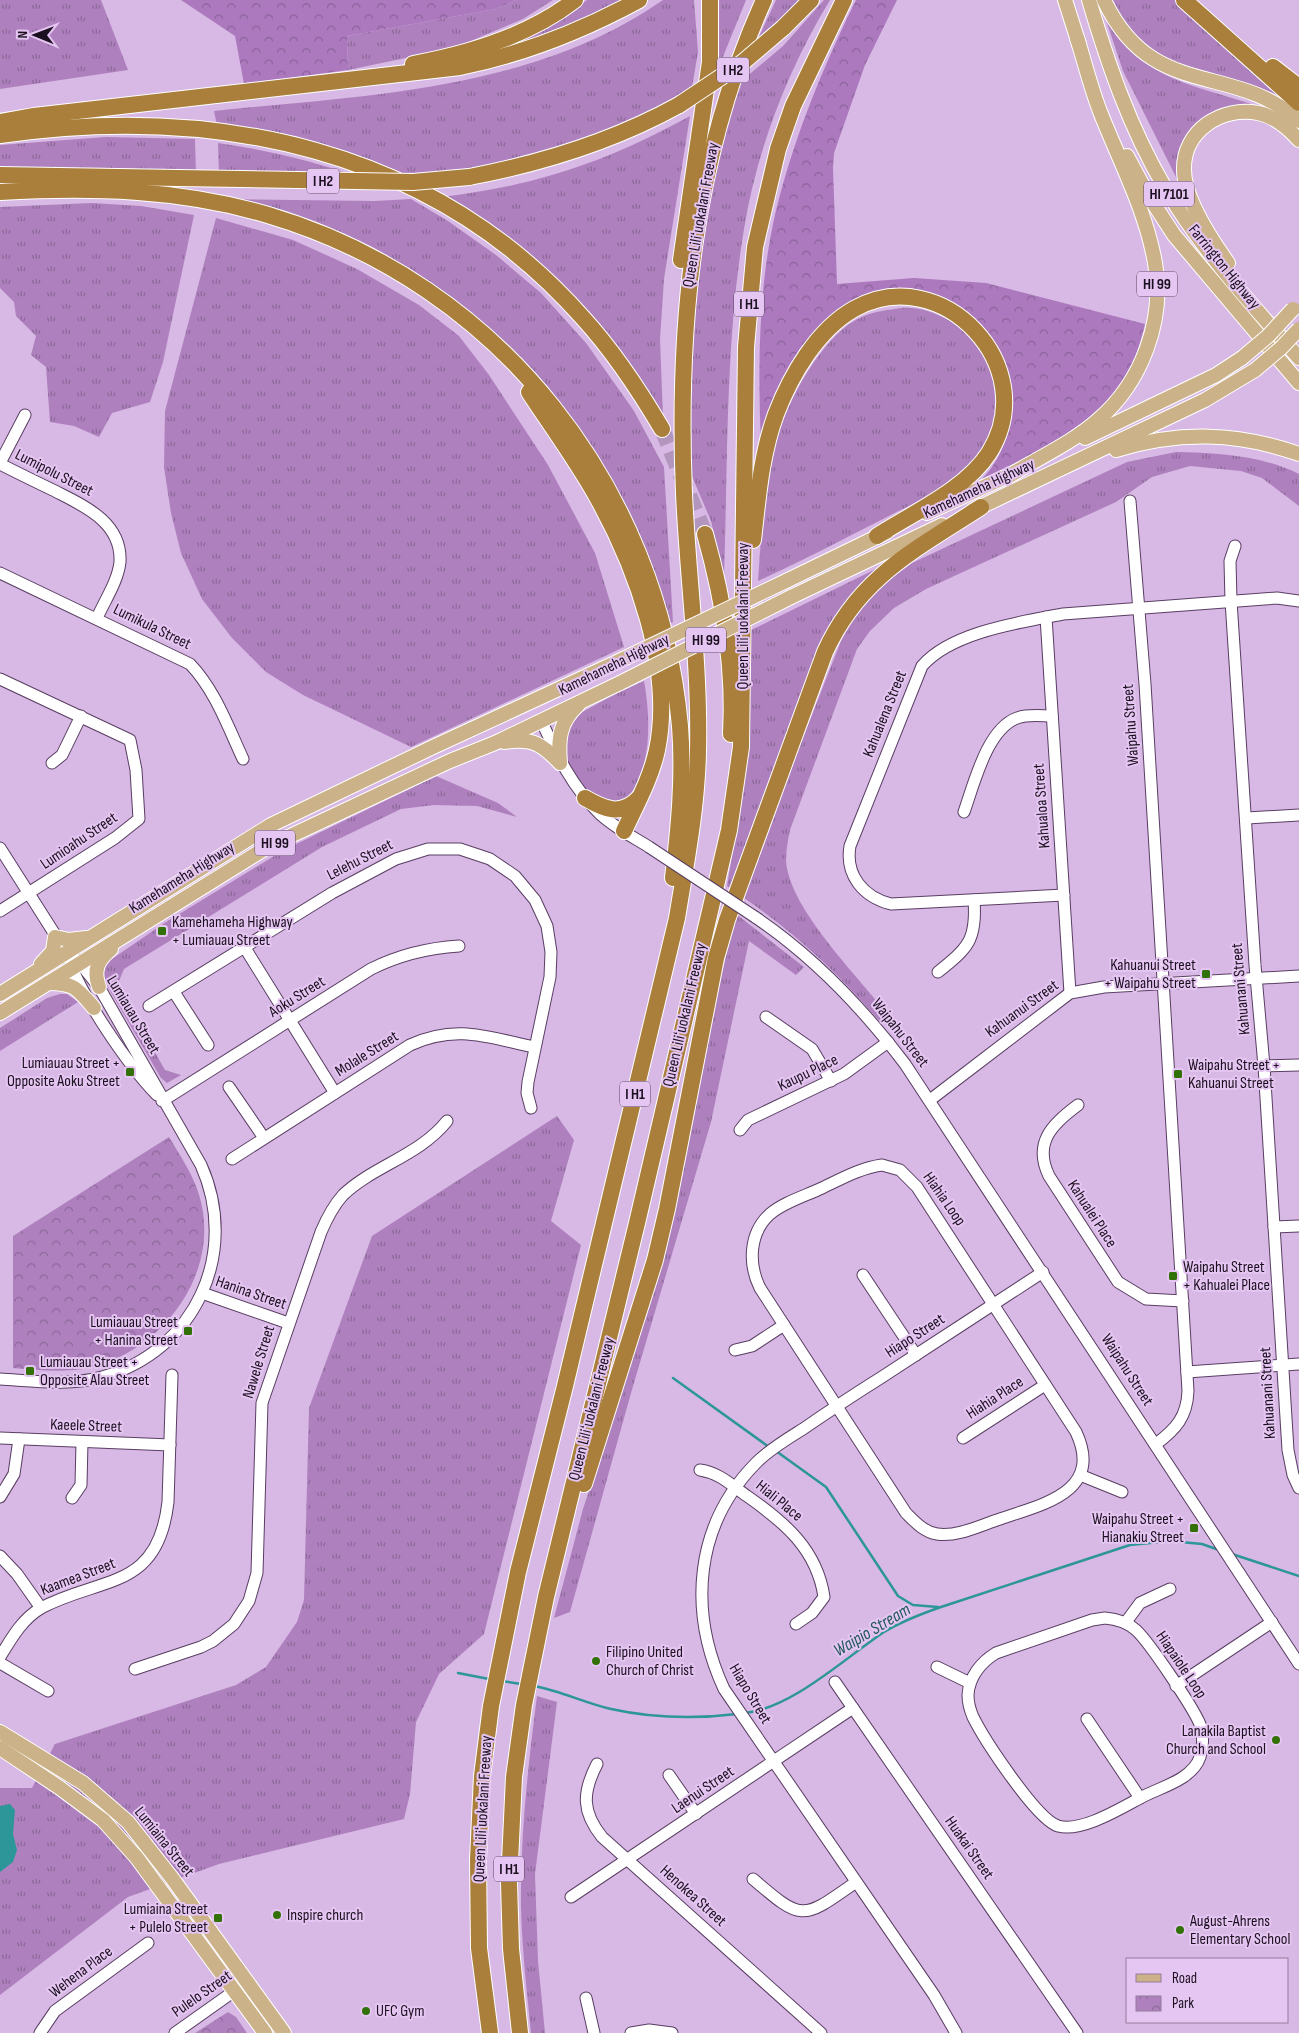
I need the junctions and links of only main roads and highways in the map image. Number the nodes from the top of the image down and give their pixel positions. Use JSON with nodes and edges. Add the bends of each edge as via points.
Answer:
{"nodes":[{"id":1,"x":575,"y":0,"type":"edge"},
{"id":2,"x":639,"y":0,"type":"edge"},
{"id":3,"x":710,"y":0,"type":"edge"},
{"id":4,"x":764,"y":0,"type":"edge"},
{"id":5,"x":811,"y":0,"type":"edge"},
{"id":6,"x":844,"y":0,"type":"edge"},
{"id":7,"x":1065,"y":0,"type":"edge"},
{"id":8,"x":1089,"y":0,"type":"edge"},
{"id":9,"x":1104,"y":0,"type":"edge"},
{"id":10,"x":1184,"y":0,"type":"edge"},
{"id":11,"x":1077,"y":38,"type":"junction"},
{"id":12,"x":375,"y":74,"type":"junction"},
{"id":13,"x":1299,"y":87,"type":"edge"},
{"id":14,"x":1299,"y":102,"type":"edge"},
{"id":15,"x":1299,"y":121,"type":"edge"},
{"id":16,"x":0,"y":122,"type":"edge"},
{"id":17,"x":0,"y":135,"type":"edge"},
{"id":18,"x":1299,"y":140,"type":"edge"},
{"id":19,"x":0,"y":175,"type":"edge"},
{"id":20,"x":0,"y":192,"type":"edge"},
{"id":21,"x":1296,"y":305,"type":"edge"},
{"id":22,"x":458,"y":313,"type":"junction"},
{"id":23,"x":1270,"y":326,"type":"junction"},
{"id":24,"x":1299,"y":329,"type":"edge"},
{"id":25,"x":1299,"y":358,"type":"edge"},
{"id":26,"x":1299,"y":383,"type":"edge"},
{"id":27,"x":662,"y":429,"type":"tunnel mouth"},
{"id":28,"x":1299,"y":454,"type":"edge"},
{"id":29,"x":1052,"y":473,"type":"junction"},
{"id":30,"x":1009,"y":476,"type":"junction"},
{"id":31,"x":684,"y":494,"type":"junction"},
{"id":32,"x":981,"y":507,"type":"junction"},
{"id":33,"x":705,"y":534,"type":"tunnel mouth"},
{"id":34,"x":878,"y":536,"type":"junction"},
{"id":35,"x":743,"y":625,"type":"junction"},
{"id":36,"x":561,"y":689,"type":"junction"},
{"id":37,"x":583,"y":700,"type":"junction"},
{"id":38,"x":503,"y":715,"type":"junction"},
{"id":39,"x":540,"y":720,"type":"junction"},
{"id":40,"x":495,"y":743,"type":"junction"},
{"id":41,"x":640,"y":796,"type":"junction"},
{"id":42,"x":585,"y":798,"type":"road end"},
{"id":43,"x":624,"y":831,"type":"road end"},
{"id":44,"x":711,"y":902,"type":"junction"},
{"id":45,"x":125,"y":934,"type":"junction"},
{"id":46,"x":89,"y":938,"type":"junction"},
{"id":47,"x":33,"y":974,"type":"junction"},
{"id":48,"x":47,"y":983,"type":"junction"},
{"id":49,"x":99,"y":988,"type":"road end"},
{"id":50,"x":0,"y":994,"type":"edge"},
{"id":51,"x":94,"y":1008,"type":"road end"},
{"id":52,"x":0,"y":1013,"type":"edge"},
{"id":53,"x":518,"y":1572,"type":"junction"},
{"id":54,"x":546,"y":1597,"type":"junction"},
{"id":55,"x":0,"y":1732,"type":"edge"},
{"id":56,"x":0,"y":1748,"type":"edge"},
{"id":57,"x":264,"y":2033,"type":"edge"},
{"id":58,"x":284,"y":2033,"type":"edge"},
{"id":59,"x":490,"y":2033,"type":"edge"},
{"id":60,"x":520,"y":2033,"type":"edge"}],
"edges":[{"from":1,"to":12,"type":"highway","via":[[546,19],[497,40],[446,57]]},
{"from":2,"to":12,"type":"highway","via":[[563,37],[514,54],[460,67]]},
{"from":3,"to":31,"type":"highway","via":[[710,62],[692,175],[674,332],[674,380]]},
{"from":4,"to":31,"type":"highway","name":"Queen Liliʻuokalani Freeway","number":"I H1","via":[[716,130],[699,212],[690,268],[683,364]]},
{"from":5,"to":19,"type":"highway","number":"I H2","bridge":true,"via":[[783,28],[719,80],[679,105],[621,135],[516,168],[469,177],[413,182]]},
{"from":6,"to":35,"type":"highway","name":"Queen Liliʻuokalani Freeway","number":"I H1","via":[[793,106],[778,148],[755,247],[746,347]]},
{"from":7,"to":11,"type":"main road","name":"Farrington Highway","number":"HI 99"},
{"from":8,"to":23,"type":"main road","name":"Farrington Highway","number":"HI 7101","via":[[1113,76],[1164,186],[1198,238]]},
{"from":9,"to":15,"type":"main road","via":[[1127,35],[1154,60],[1177,72],[1269,99]]},
{"from":10,"to":13,"type":"highway"},
{"from":10,"to":14,"type":"highway"},
{"from":11,"to":26,"type":"main road","name":"Farrington Highway","number":"HI 7101","via":[[1122,146],[1148,195],[1174,235]]},
{"from":11,"to":30,"type":"main road","number":"HI 99","via":[[1101,113],[1151,245],[1157,280],[1156,311],[1143,359],[1109,410],[1088,428]]},
{"from":12,"to":16,"type":"highway"},
{"from":17,"to":27,"type":"highway","via":[[89,127],[176,127],[275,140],[313,148],[366,167],[453,210],[532,267],[602,340]]},
{"from":18,"to":23,"type":"main road","via":[[1270,117],[1237,112],[1217,118],[1199,130],[1184,160],[1185,181],[1196,208]]},
{"from":20,"to":22,"type":"highway","via":[[112,190],[180,196],[237,207],[290,222],[378,260]]},
{"from":21,"to":30,"type":"main road","bridge":true,"via":[[1268,336],[1216,375]]},
{"from":22,"to":41,"type":"highway","via":[[516,374],[590,483],[628,563],[654,650],[661,705],[657,751]]},
{"from":22,"to":53,"type":"highway","via":[[497,344],[559,414],[588,454],[621,513],[647,576],[667,646],[682,758],[671,891],[564,1348]]},
{"from":23,"to":25,"type":"main road","name":"Farrington Highway","number":"HI 7101"},
{"from":24,"to":29,"type":"main road","name":"Kamehameha Highway","number":"HI 99","bridge":true,"via":[[1255,370],[1213,396]]},
{"from":28,"to":29,"type":"main road","via":[[1235,437],[1187,435],[1143,442]]},
{"from":29,"to":32,"type":"main road","name":"Kamehameha Highway","number":"HI 99"},
{"from":30,"to":34,"type":"main road","name":"Kamehameha Highway","number":"HI 99"},
{"from":31,"to":53,"type":"highway","name":"Queen Liliʻuokalani Freeway","number":"I H1","via":[[699,711],[689,844],[677,918],[658,1000]]},
{"from":32,"to":37,"type":"main road","name":"Kamehameha Highway","number":"HI 99","bridge":true,"via":[[791,596]]},
{"from":32,"to":54,"type":"highway","via":[[898,560],[870,585],[845,614],[825,652],[726,920],[655,1260]]},
{"from":33,"to":44,"type":"highway","via":[[724,619],[731,688],[729,763]]},
{"from":34,"to":35,"type":"highway","via":[[973,473],[990,451],[1002,423],[1002,379],[986,343],[960,317],[941,306],[918,300],[892,298],[855,308],[811,350],[793,379],[777,413],[762,464]]},
{"from":34,"to":36,"type":"main road","name":"Kamehameha Highway","number":"HI 99","bridge":true},
{"from":35,"to":44,"type":"highway","name":"Queen Liliʻuokalani Freeway","number":"I H1","via":[[740,747],[728,830]]},
{"from":36,"to":38,"type":"main road","name":"Kamehameha Highway","number":"HI 99"},
{"from":36,"to":39,"type":"main road","via":[[543,708]]},
{"from":37,"to":39,"type":"main road","name":"Kamehameha Highway","number":"HI 99"},
{"from":37,"to":40,"type":"main road","via":[[569,713],[562,726],[558,746],[560,763],[535,743],[519,740]]},
{"from":38,"to":39,"type":"main road","via":[[526,713]]},
{"from":38,"to":46,"type":"main road","name":"Kamehameha Highway","number":"HI 99","via":[[271,825]]},
{"from":39,"to":40,"type":"main road","name":"Kamehameha Highway","number":"HI 99"},
{"from":40,"to":45,"type":"main road","name":"Kamehameha Highway","number":"HI 99","via":[[269,846]]},
{"from":41,"to":42,"type":"highway","via":[[628,807],[612,811]]},
{"from":41,"to":43,"type":"highway"},
{"from":44,"to":54,"type":"highway","name":"Queen Liliʻuokalani Freeway","number":"I H1","via":[[638,1223]]},
{"from":45,"to":48,"type":"main road","name":"Kamehameha Highway","number":"HI 99"},
{"from":45,"to":49,"type":"main road","via":[[99,961],[96,973]]},
{"from":46,"to":47,"type":"main road","name":"Kamehameha Highway","number":"HI 99"},
{"from":46,"to":47,"type":"main road","via":[[69,940],[55,937],[53,951]]},
{"from":47,"to":50,"type":"main road","name":"Kamehameha Highway","number":"HI 99"},
{"from":48,"to":51,"type":"main road","via":[[75,987]]},
{"from":48,"to":52,"type":"main road","name":"Kamehameha Highway","number":"HI 99"},
{"from":53,"to":59,"type":"highway","name":"Queen Liliʻuokalani Freeway","number":"I H1","via":[[503,1638],[482,1776],[478,1860],[479,1948]]},
{"from":54,"to":60,"type":"highway","name":"Queen Liliʻuokalani Freeway","number":"I H1","via":[[524,1705],[514,1777],[509,1883],[511,1949]]},
{"from":55,"to":58,"type":"main road","name":"Lumiaina Street","via":[[83,1783],[128,1822]]},
{"from":56,"to":57,"type":"main road","name":"Lumiaina Street","via":[[103,1820],[137,1858]]}]}
